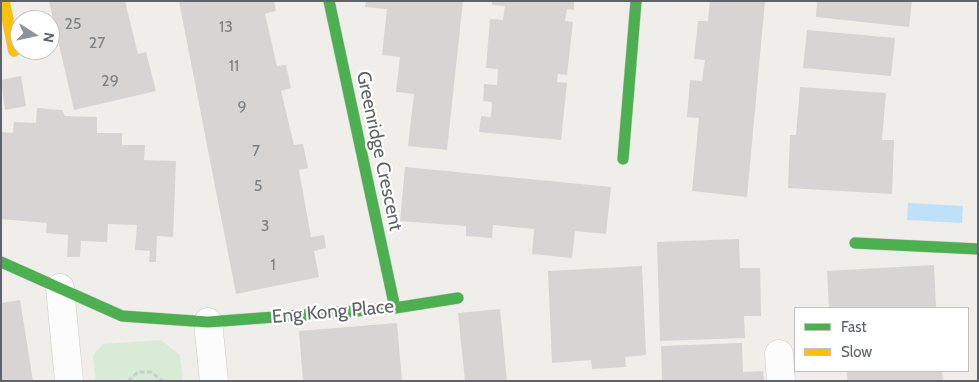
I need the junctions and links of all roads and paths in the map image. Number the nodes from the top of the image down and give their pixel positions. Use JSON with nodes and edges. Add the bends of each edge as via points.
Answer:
{"nodes":[{"id":1,"x":4,"y":1,"type":"edge"},
{"id":2,"x":329,"y":1,"type":"edge"},
{"id":3,"x":636,"y":1,"type":"edge"},
{"id":4,"x":10,"y":32,"type":"edge"},
{"id":5,"x":623,"y":159,"type":"dead end"},
{"id":6,"x":855,"y":243,"type":"dead end"},
{"id":7,"x":978,"y":250,"type":"edge"},
{"id":8,"x":1,"y":262,"type":"edge"},
{"id":9,"x":60,"y":288,"type":"junction"},
{"id":10,"x":458,"y":298,"type":"dead end"},
{"id":11,"x":394,"y":308,"type":"junction"},
{"id":12,"x":208,"y":322,"type":"junction"},
{"id":13,"x":779,"y":354,"type":"dead end"},
{"id":14,"x":70,"y":381,"type":"edge"},
{"id":15,"x":128,"y":381,"type":"edge"},
{"id":16,"x":163,"y":381,"type":"edge"},
{"id":17,"x":214,"y":381,"type":"edge"},
{"id":18,"x":781,"y":381,"type":"edge"}],
"edges":[{"from":1,"to":4,"type":"street"},
{"from":2,"to":11,"type":"street","name":"Greenridge Crescent"},
{"from":3,"to":5,"type":"street"},
{"from":6,"to":7,"type":"street"},
{"from":8,"to":9,"type":"street","name":"Eng Kong Place"},
{"from":9,"to":12,"type":"street","name":"Eng Kong Place","via":[[117,315]]},
{"from":9,"to":14,"type":"street"},
{"from":10,"to":11,"type":"street","name":"Eng Kong Place"},
{"from":11,"to":12,"type":"street","name":"Eng Kong Place"},
{"from":12,"to":17,"type":"street"},
{"from":13,"to":18,"type":"street"},
{"from":15,"to":16,"type":"path","via":[[138,372],[151,372]]}]}
